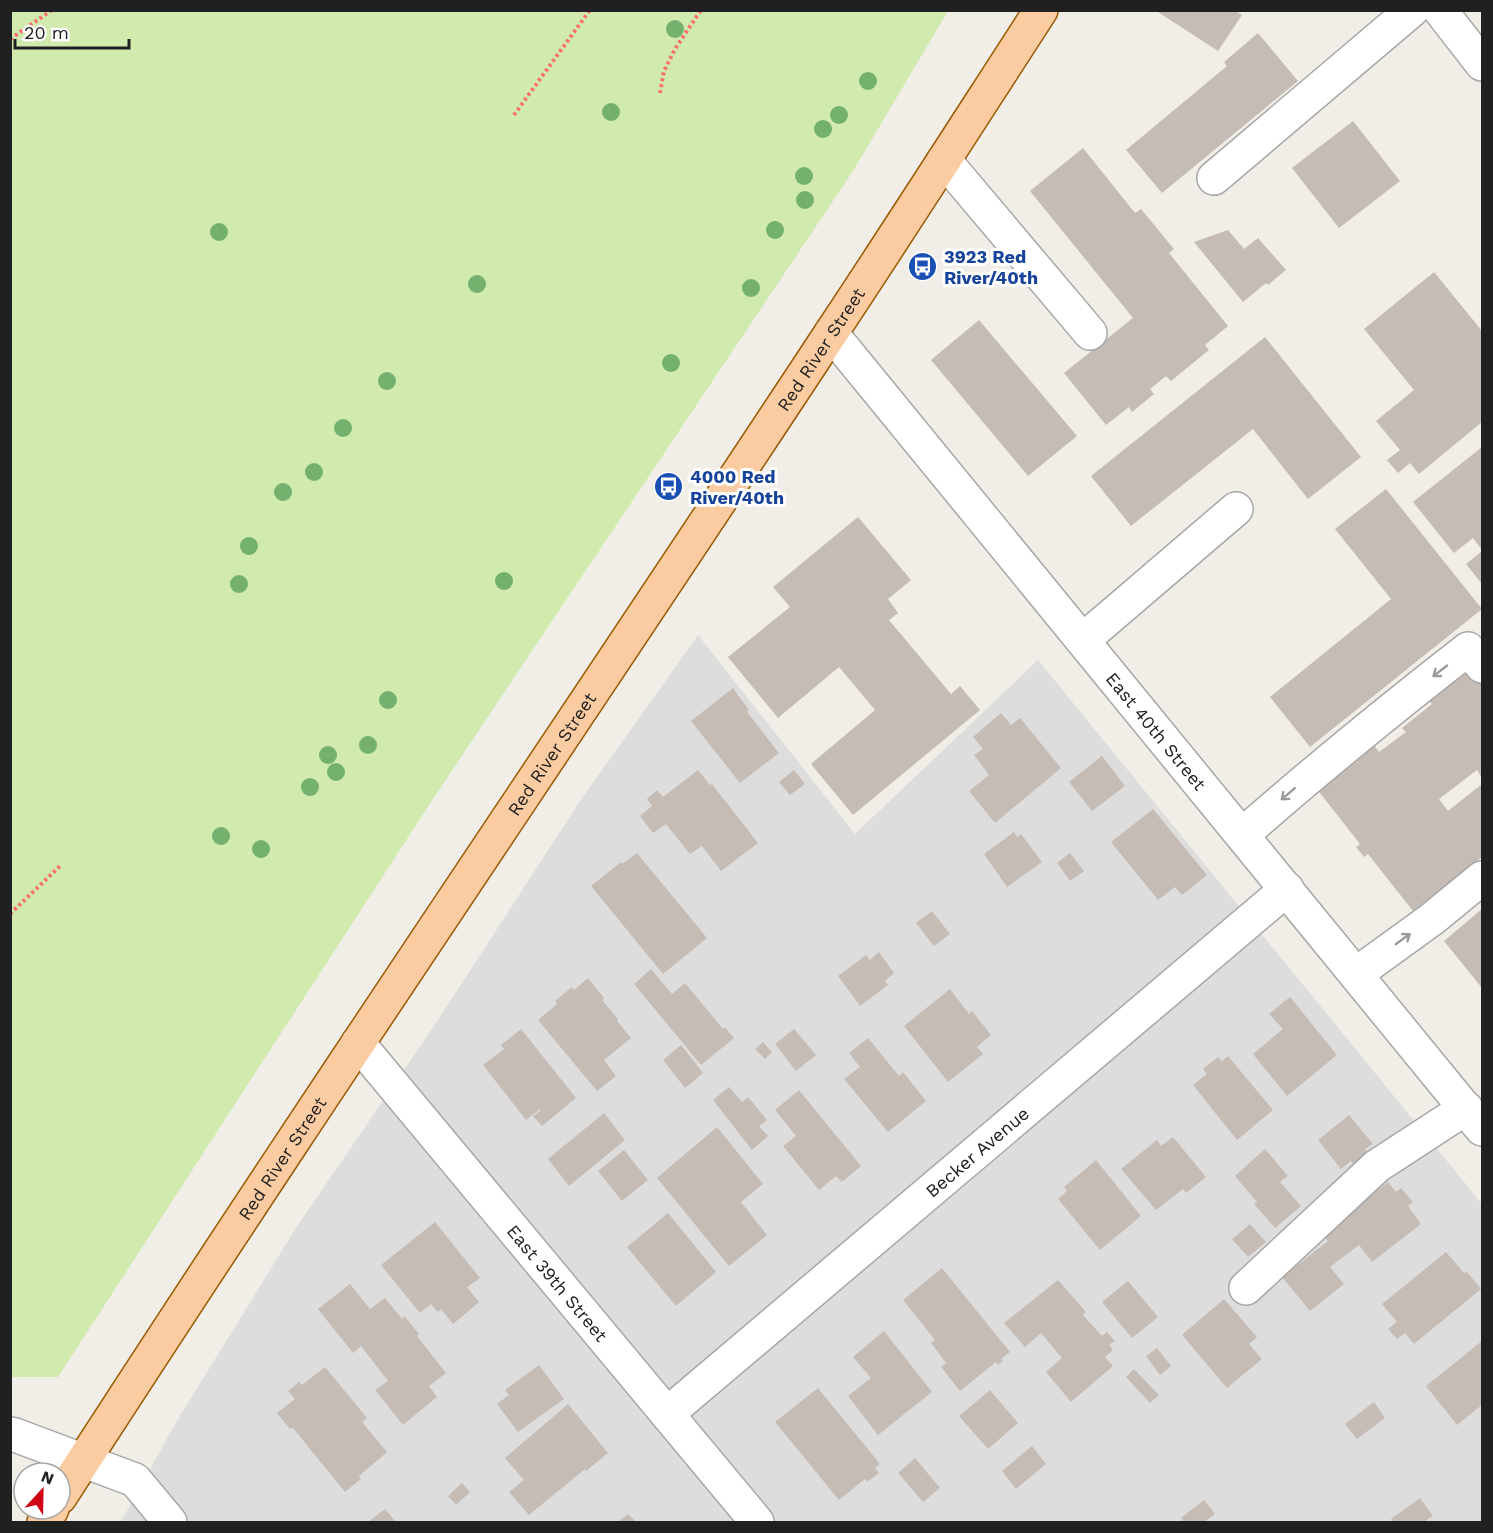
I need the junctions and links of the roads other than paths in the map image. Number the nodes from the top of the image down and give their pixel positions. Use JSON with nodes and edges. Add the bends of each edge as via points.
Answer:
{"nodes":[{"id":1,"x":1041,"y":10,"type":"edge"},
{"id":2,"x":1412,"y":10,"type":"edge"},
{"id":3,"x":1440,"y":10,"type":"edge"},
{"id":4,"x":1482,"y":64,"type":"edge"},
{"id":5,"x":944,"y":160,"type":"junction"},
{"id":6,"x":1214,"y":178,"type":"dead end"},
{"id":7,"x":831,"y":333,"type":"junction"},
{"id":8,"x":1090,"y":333,"type":"dead end"},
{"id":9,"x":1236,"y":509,"type":"dead end"},
{"id":10,"x":1083,"y":640,"type":"junction"},
{"id":11,"x":1482,"y":666,"type":"edge"},
{"id":12,"x":1242,"y":835,"type":"junction"},
{"id":13,"x":1482,"y":878,"type":"edge"},
{"id":14,"x":1287,"y":890,"type":"junction"},
{"id":15,"x":1356,"y":974,"type":"junction"},
{"id":16,"x":358,"y":1043,"type":"junction"},
{"id":17,"x":1474,"y":1118,"type":"edge"},
{"id":18,"x":1246,"y":1288,"type":"dead end"},
{"id":19,"x":667,"y":1414,"type":"junction"},
{"id":20,"x":10,"y":1434,"type":"edge"},
{"id":21,"x":84,"y":1460,"type":"junction"},
{"id":22,"x":72,"y":1478,"type":"edge"},
{"id":23,"x":170,"y":1522,"type":"edge"},
{"id":24,"x":757,"y":1522,"type":"edge"}],
"edges":[{"from":1,"to":5,"type":"main road","name":"Red River Street"},
{"from":2,"to":6,"type":"street"},
{"from":3,"to":4,"type":"street"},
{"from":5,"to":7,"type":"main road","name":"Red River Street"},
{"from":5,"to":8,"type":"street"},
{"from":7,"to":10,"type":"street","name":"East 40th Street"},
{"from":7,"to":16,"type":"main road","name":"Red River Street"},
{"from":9,"to":10,"type":"street"},
{"from":10,"to":12,"type":"street","name":"East 40th Street"},
{"from":11,"to":12,"type":"street","one_way":true,"via":[[1468,649],[1369,726]]},
{"from":12,"to":14,"type":"street","name":"East 40th Street"},
{"from":15,"to":13,"type":"street","one_way":true},
{"from":14,"to":15,"type":"street","name":"East 40th Street"},
{"from":14,"to":19,"type":"street","name":"Becker Avenue"},
{"from":15,"to":17,"type":"street","name":"East 40th Street"},
{"from":16,"to":19,"type":"street","name":"East 39th Street"},
{"from":16,"to":21,"type":"main road","name":"Red River Street"},
{"from":17,"to":18,"type":"street","via":[[1377,1166]]},
{"from":19,"to":24,"type":"street","name":"East 39th Street"},
{"from":20,"to":21,"type":"street"},
{"from":21,"to":22,"type":"main road","name":"Red River Street"},
{"from":21,"to":23,"type":"street","via":[[135,1480]]}]}
